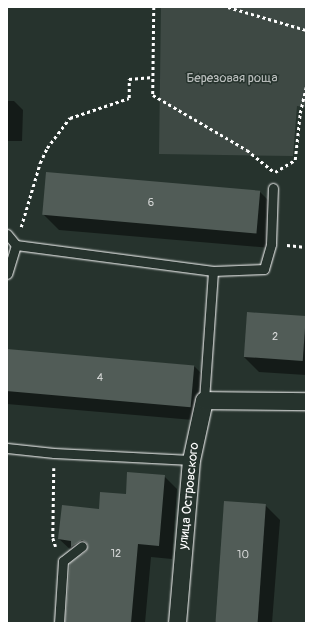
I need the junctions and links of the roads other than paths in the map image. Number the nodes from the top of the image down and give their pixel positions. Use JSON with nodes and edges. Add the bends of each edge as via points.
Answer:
{"nodes":[{"id":1,"x":273,"y":188,"type":"road end"},
{"id":2,"x":7,"y":234,"type":"edge"},
{"id":3,"x":16,"y":245,"type":"junction"},
{"id":4,"x":213,"y":271,"type":"junction"},
{"id":5,"x":7,"y":274,"type":"edge"},
{"id":6,"x":204,"y":400,"type":"junction"},
{"id":7,"x":306,"y":401,"type":"edge"},
{"id":8,"x":7,"y":448,"type":"edge"},
{"id":9,"x":191,"y":460,"type":"junction"},
{"id":10,"x":82,"y":546,"type":"dead end"},
{"id":11,"x":59,"y":623,"type":"edge"},
{"id":12,"x":177,"y":623,"type":"edge"}],
"edges":[{"from":1,"to":4,"type":"lane","via":[[271,244],[264,269]]},
{"from":2,"to":3,"type":"lane"},
{"from":3,"to":4,"type":"lane"},
{"from":3,"to":5,"type":"lane"},
{"from":4,"to":6,"type":"lane"},
{"from":6,"to":7,"type":"street"},
{"from":6,"to":9,"type":"street","name":"улица Островского"},
{"from":8,"to":9,"type":"lane"},
{"from":9,"to":12,"type":"street","name":"улица Островского"},
{"from":10,"to":11,"type":"lane","via":[[63,561]]}]}
